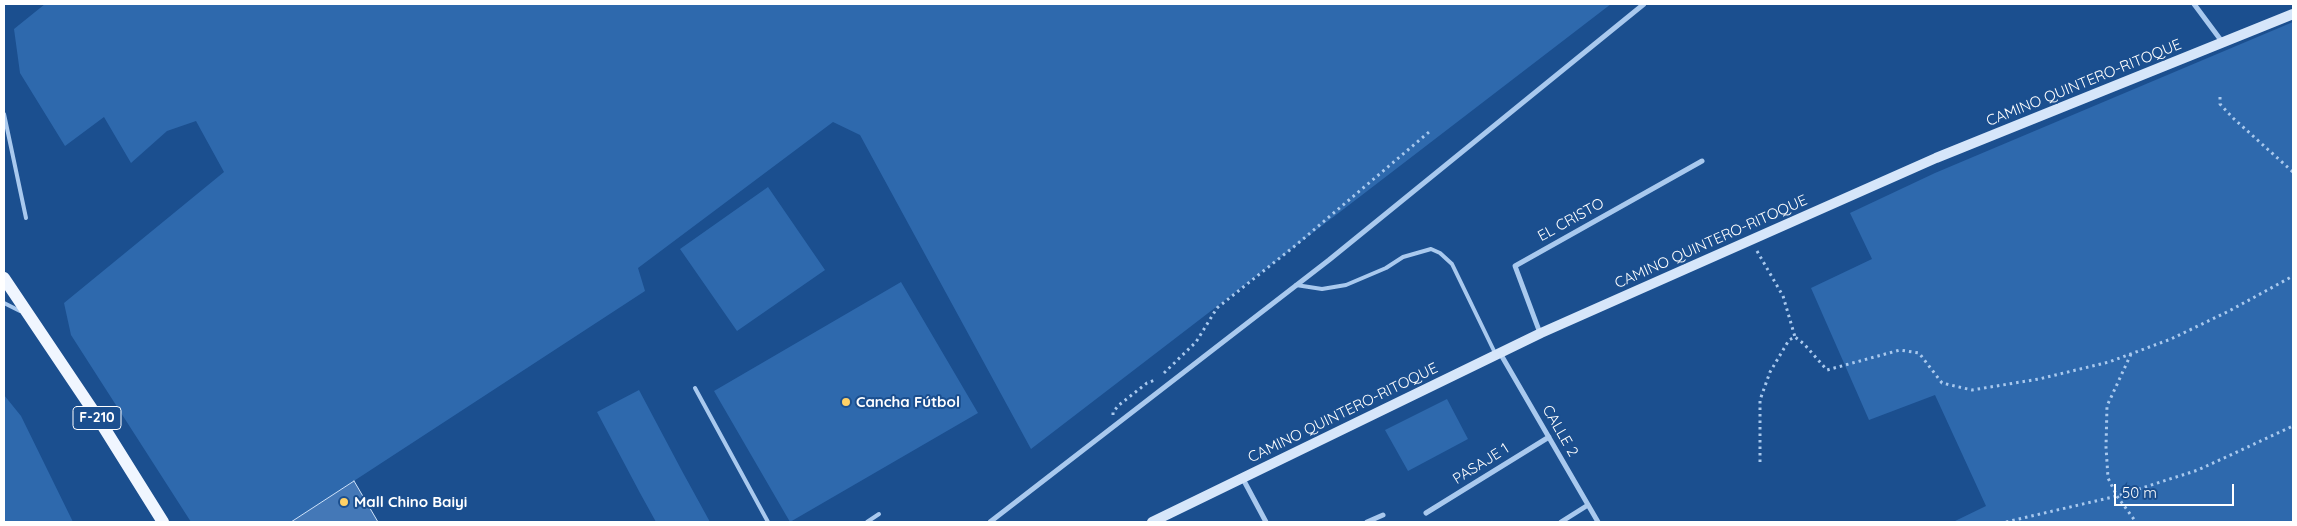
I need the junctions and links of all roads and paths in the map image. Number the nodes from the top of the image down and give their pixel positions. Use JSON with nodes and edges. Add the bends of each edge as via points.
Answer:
{"nodes":[{"id":1,"x":1644,"y":4,"type":"edge"},
{"id":2,"x":2194,"y":4,"type":"edge"},
{"id":3,"x":2293,"y":14,"type":"edge"},
{"id":4,"x":2224,"y":44,"type":"junction"},
{"id":5,"x":2220,"y":97,"type":"dead end"},
{"id":6,"x":4,"y":114,"type":"edge"},
{"id":7,"x":1428,"y":132,"type":"dead end"},
{"id":8,"x":1702,"y":161,"type":"dead end"},
{"id":9,"x":2293,"y":172,"type":"edge"},
{"id":10,"x":26,"y":218,"type":"dead end"},
{"id":11,"x":1752,"y":240,"type":"junction"},
{"id":12,"x":2293,"y":276,"type":"edge"},
{"id":13,"x":4,"y":278,"type":"edge"},
{"id":14,"x":4,"y":283,"type":"edge"},
{"id":15,"x":1296,"y":285,"type":"junction"},
{"id":16,"x":4,"y":303,"type":"edge"},
{"id":17,"x":29,"y":314,"type":"junction"},
{"id":18,"x":1541,"y":333,"type":"junction"},
{"id":19,"x":1794,"y":337,"type":"junction"},
{"id":20,"x":1498,"y":354,"type":"junction"},
{"id":21,"x":2131,"y":354,"type":"junction"},
{"id":22,"x":695,"y":388,"type":"dead end"},
{"id":23,"x":2293,"y":426,"type":"edge"},
{"id":24,"x":1113,"y":428,"type":"junction"},
{"id":25,"x":1549,"y":437,"type":"junction"},
{"id":26,"x":1760,"y":462,"type":"dead end"},
{"id":27,"x":1243,"y":478,"type":"junction"},
{"id":28,"x":2117,"y":496,"type":"junction"},
{"id":29,"x":1588,"y":505,"type":"junction"},
{"id":30,"x":1426,"y":513,"type":"dead end"},
{"id":31,"x":879,"y":514,"type":"dead end"},
{"id":32,"x":1383,"y":514,"type":"dead end"},
{"id":33,"x":163,"y":522,"type":"edge"},
{"id":34,"x":768,"y":522,"type":"edge"},
{"id":35,"x":867,"y":522,"type":"edge"},
{"id":36,"x":990,"y":522,"type":"edge"},
{"id":37,"x":1152,"y":522,"type":"edge"},
{"id":38,"x":1266,"y":522,"type":"edge"},
{"id":39,"x":1367,"y":522,"type":"edge"},
{"id":40,"x":1560,"y":522,"type":"edge"},
{"id":41,"x":1598,"y":522,"type":"edge"},
{"id":42,"x":2006,"y":522,"type":"edge"},
{"id":43,"x":2136,"y":522,"type":"edge"}],
"edges":[{"from":1,"to":15,"type":"street"},
{"from":2,"to":4,"type":"street"},
{"from":3,"to":4,"type":"main road","name":"CAMINO QUINTERO-RITOQUE"},
{"from":4,"to":11,"type":"main road","name":"CAMINO QUINTERO-RITOQUE","via":[[1936,158]]},
{"from":5,"to":9,"type":"path","via":[[2220,104],[2238,124]]},
{"from":6,"to":10,"type":"lane"},
{"from":7,"to":24,"type":"path","via":[[1217,308],[1196,342],[1155,380],[1113,412]]},
{"from":8,"to":18,"type":"street","name":"EL CRISTO","via":[[1514,266]]},
{"from":11,"to":18,"type":"main road","name":"CAMINO QUINTERO-RITOQUE"},
{"from":11,"to":19,"type":"path","via":[[1783,296]]},
{"from":12,"to":21,"type":"path","via":[[2171,339]]},
{"from":13,"to":17,"type":"main road","number":"F-210"},
{"from":14,"to":17,"type":"main road","number":"F-210"},
{"from":15,"to":20,"type":"lane","via":[[1322,289],[1346,285],[1403,257],[1432,249],[1452,264]]},
{"from":15,"to":24,"type":"street"},
{"from":16,"to":17,"type":"lane"},
{"from":17,"to":33,"type":"main road","number":"F-210"},
{"from":18,"to":20,"type":"main road","name":"CAMINO QUINTERO-RITOQUE"},
{"from":19,"to":21,"type":"path","via":[[1827,370],[1885,353],[1906,351],[1920,353],[1942,383],[1972,390],[2039,378]]},
{"from":19,"to":26,"type":"path","via":[[1770,372],[1760,400]]},
{"from":20,"to":25,"type":"street","name":"CALLE 2"},
{"from":20,"to":27,"type":"main road","name":"CAMINO QUINTERO-RITOQUE"},
{"from":21,"to":28,"type":"path","via":[[2107,406],[2108,478]]},
{"from":22,"to":34,"type":"lane"},
{"from":23,"to":28,"type":"path","via":[[2198,470]]},
{"from":24,"to":36,"type":"street"},
{"from":25,"to":29,"type":"street","name":"CALLE 2"},
{"from":25,"to":30,"type":"street","name":"PASAJE 1"},
{"from":27,"to":37,"type":"main road","name":"CAMINO QUINTERO-RITOQUE"},
{"from":27,"to":38,"type":"street"},
{"from":28,"to":42,"type":"path"},
{"from":28,"to":43,"type":"path"},
{"from":29,"to":40,"type":"street"},
{"from":29,"to":41,"type":"street","name":"CALLE 2"},
{"from":31,"to":35,"type":"lane"},
{"from":32,"to":39,"type":"street"}]}
